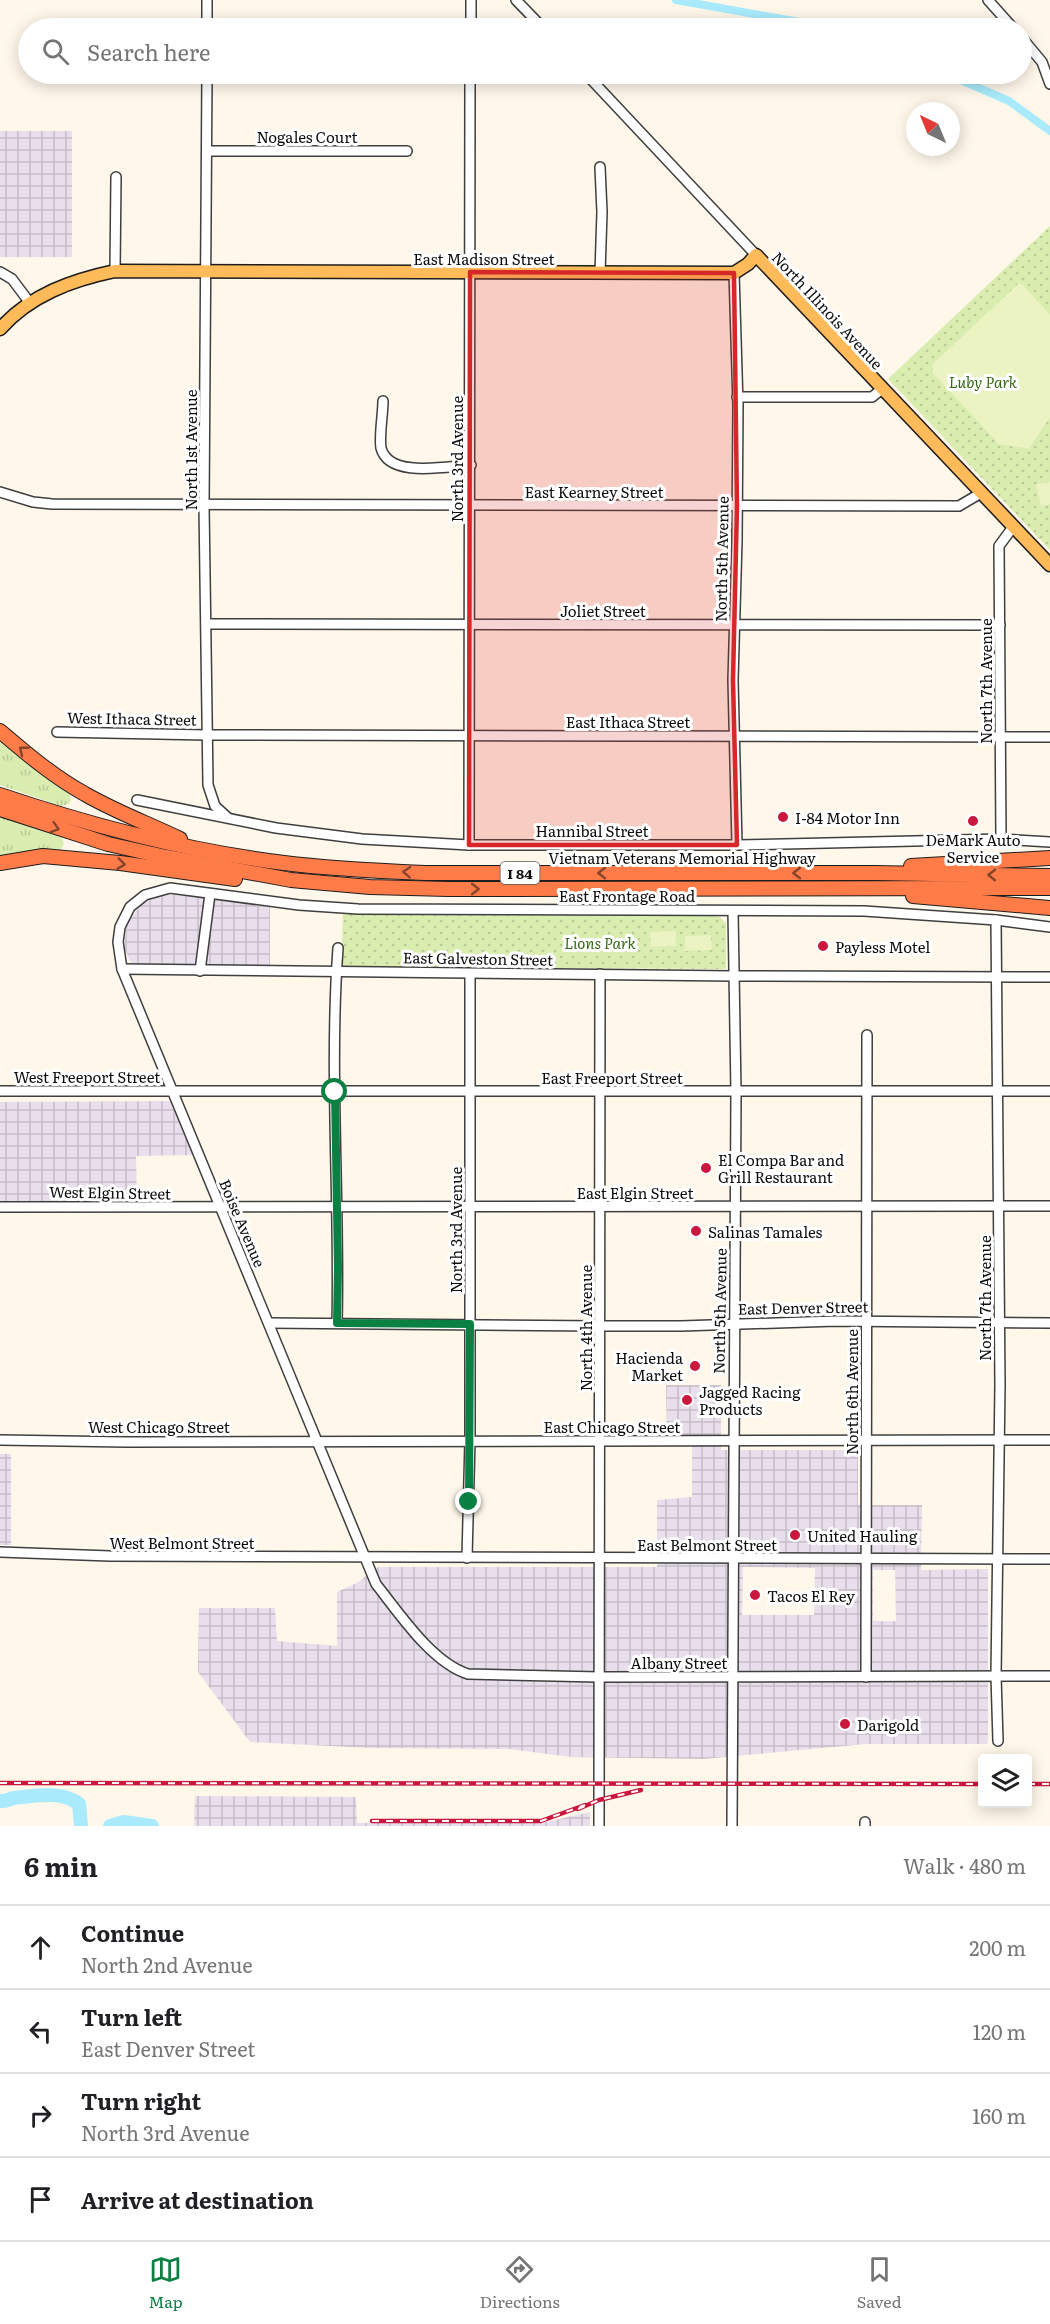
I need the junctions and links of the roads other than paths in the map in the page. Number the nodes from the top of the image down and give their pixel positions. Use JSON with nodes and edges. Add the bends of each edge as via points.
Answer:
{"nodes":[{"id":1,"x":207,"y":0,"type":"edge"},
{"id":2,"x":471,"y":0,"type":"edge"},
{"id":3,"x":516,"y":0,"type":"edge"},
{"id":4,"x":988,"y":0,"type":"edge"},
{"id":5,"x":207,"y":18,"type":"edge"},
{"id":6,"x":471,"y":18,"type":"edge"},
{"id":7,"x":533,"y":18,"type":"edge"},
{"id":8,"x":1004,"y":18,"type":"edge"},
{"id":9,"x":1032,"y":47,"type":"edge"},
{"id":10,"x":1046,"y":59,"type":"edge"},
{"id":11,"x":207,"y":84,"type":"edge"},
{"id":12,"x":471,"y":84,"type":"edge"},
{"id":13,"x":595,"y":84,"type":"edge"},
{"id":14,"x":1050,"y":84,"type":"edge"},
{"id":15,"x":207,"y":151,"type":"junction"},
{"id":16,"x":406,"y":151,"type":"dead end"},
{"id":17,"x":600,"y":167,"type":"dead end"},
{"id":18,"x":116,"y":177,"type":"dead end"},
{"id":19,"x":756,"y":255,"type":"junction"},
{"id":20,"x":115,"y":271,"type":"junction"},
{"id":21,"x":0,"y":272,"type":"edge"},
{"id":22,"x":205,"y":272,"type":"junction"},
{"id":23,"x":470,"y":272,"type":"junction"},
{"id":24,"x":600,"y":273,"type":"junction"},
{"id":25,"x":734,"y":273,"type":"junction"},
{"id":26,"x":30,"y":303,"type":"junction"},
{"id":27,"x":0,"y":328,"type":"edge"},
{"id":28,"x":882,"y":388,"type":"junction"},
{"id":29,"x":737,"y":397,"type":"junction"},
{"id":30,"x":383,"y":401,"type":"dead end"},
{"id":31,"x":471,"y":465,"type":"junction"},
{"id":32,"x":0,"y":492,"type":"edge"},
{"id":33,"x":981,"y":493,"type":"junction"},
{"id":34,"x":204,"y":506,"type":"junction"},
{"id":35,"x":471,"y":506,"type":"junction"},
{"id":36,"x":737,"y":506,"type":"junction"},
{"id":37,"x":1013,"y":527,"type":"junction"},
{"id":38,"x":1050,"y":566,"type":"edge"},
{"id":39,"x":206,"y":624,"type":"junction"},
{"id":40,"x":471,"y":624,"type":"junction"},
{"id":41,"x":735,"y":625,"type":"junction"},
{"id":42,"x":1000,"y":625,"type":"junction"},
{"id":43,"x":0,"y":731,"type":"edge"},
{"id":44,"x":57,"y":732,"type":"dead end"},
{"id":45,"x":207,"y":735,"type":"junction"},
{"id":46,"x":470,"y":736,"type":"junction"},
{"id":47,"x":734,"y":736,"type":"junction"},
{"id":48,"x":1000,"y":737,"type":"junction"},
{"id":49,"x":1050,"y":737,"type":"edge"},
{"id":50,"x":0,"y":795,"type":"edge"},
{"id":51,"x":137,"y":800,"type":"dead end"},
{"id":52,"x":0,"y":809,"type":"edge"},
{"id":53,"x":228,"y":819,"type":"junction"},
{"id":54,"x":1001,"y":839,"type":"junction"},
{"id":55,"x":1050,"y":842,"type":"edge"},
{"id":56,"x":469,"y":845,"type":"junction"},
{"id":57,"x":737,"y":845,"type":"junction"},
{"id":58,"x":201,"y":850,"type":"junction"},
{"id":59,"x":1050,"y":858,"type":"edge"},
{"id":60,"x":0,"y":863,"type":"edge"},
{"id":61,"x":875,"y":873,"type":"junction"},
{"id":62,"x":1050,"y":876,"type":"edge"},
{"id":63,"x":291,"y":880,"type":"junction"},
{"id":64,"x":1050,"y":888,"type":"edge"},
{"id":65,"x":858,"y":890,"type":"junction"},
{"id":66,"x":210,"y":894,"type":"junction"},
{"id":67,"x":136,"y":902,"type":"joint"},
{"id":68,"x":1050,"y":908,"type":"edge"},
{"id":69,"x":733,"y":911,"type":"junction"},
{"id":70,"x":996,"y":920,"type":"junction"},
{"id":71,"x":1050,"y":927,"type":"edge"},
{"id":72,"x":338,"y":948,"type":"dead end"},
{"id":73,"x":123,"y":969,"type":"junction"},
{"id":74,"x":200,"y":971,"type":"junction"},
{"id":75,"x":336,"y":971,"type":"junction"},
{"id":76,"x":470,"y":974,"type":"junction"},
{"id":77,"x":600,"y":974,"type":"junction"},
{"id":78,"x":733,"y":976,"type":"junction"},
{"id":79,"x":998,"y":977,"type":"junction"},
{"id":80,"x":1050,"y":977,"type":"edge"},
{"id":81,"x":867,"y":1035,"type":"dead end"},
{"id":82,"x":0,"y":1091,"type":"edge"},
{"id":83,"x":998,"y":1091,"type":"junction"},
{"id":84,"x":1050,"y":1091,"type":"edge"},
{"id":85,"x":174,"y":1092,"type":"junction"},
{"id":86,"x":335,"y":1092,"type":"junction"},
{"id":87,"x":471,"y":1092,"type":"junction"},
{"id":88,"x":600,"y":1092,"type":"junction"},
{"id":89,"x":736,"y":1092,"type":"junction"},
{"id":90,"x":866,"y":1092,"type":"junction"},
{"id":91,"x":471,"y":1206,"type":"junction"},
{"id":92,"x":866,"y":1206,"type":"junction"},
{"id":93,"x":999,"y":1206,"type":"junction"},
{"id":94,"x":1050,"y":1206,"type":"edge"},
{"id":95,"x":0,"y":1207,"type":"edge"},
{"id":96,"x":220,"y":1207,"type":"junction"},
{"id":97,"x":338,"y":1207,"type":"junction"},
{"id":98,"x":600,"y":1207,"type":"junction"},
{"id":99,"x":735,"y":1207,"type":"junction"},
{"id":100,"x":866,"y":1321,"type":"junction"},
{"id":101,"x":999,"y":1322,"type":"junction"},
{"id":102,"x":269,"y":1323,"type":"junction"},
{"id":103,"x":337,"y":1323,"type":"junction"},
{"id":104,"x":1050,"y":1323,"type":"edge"},
{"id":105,"x":470,"y":1324,"type":"junction"},
{"id":106,"x":735,"y":1324,"type":"junction"},
{"id":107,"x":600,"y":1326,"type":"junction"},
{"id":108,"x":999,"y":1439,"type":"junction"},
{"id":109,"x":0,"y":1440,"type":"edge"},
{"id":110,"x":318,"y":1440,"type":"junction"},
{"id":111,"x":470,"y":1440,"type":"junction"},
{"id":112,"x":733,"y":1440,"type":"junction"},
{"id":113,"x":865,"y":1440,"type":"junction"},
{"id":114,"x":1050,"y":1440,"type":"edge"},
{"id":115,"x":600,"y":1441,"type":"junction"},
{"id":116,"x":0,"y":1552,"type":"edge"},
{"id":117,"x":365,"y":1557,"type":"junction"},
{"id":118,"x":467,"y":1558,"type":"junction"},
{"id":119,"x":599,"y":1559,"type":"junction"},
{"id":120,"x":732,"y":1559,"type":"junction"},
{"id":121,"x":866,"y":1559,"type":"junction"},
{"id":122,"x":998,"y":1559,"type":"junction"},
{"id":123,"x":1050,"y":1559,"type":"edge"},
{"id":124,"x":996,"y":1676,"type":"junction"},
{"id":125,"x":1050,"y":1676,"type":"edge"},
{"id":126,"x":599,"y":1677,"type":"junction"},
{"id":127,"x":732,"y":1677,"type":"junction"},
{"id":128,"x":866,"y":1677,"type":"junction"},
{"id":129,"x":998,"y":1741,"type":"dead end"},
{"id":130,"x":599,"y":1826,"type":"edge"},
{"id":131,"x":732,"y":1826,"type":"edge"}],
"edges":[{"from":1,"to":5,"type":"street"},
{"from":2,"to":6,"type":"street"},
{"from":3,"to":7,"type":"street"},
{"from":4,"to":8,"type":"street"},
{"from":9,"to":10,"type":"street"},
{"from":10,"to":14,"type":"street"},
{"from":11,"to":15,"type":"street","name":"North 1st Avenue"},
{"from":12,"to":23,"type":"street","name":"North 3rd Avenue"},
{"from":13,"to":19,"type":"street","name":"North Illinois Avenue"},
{"from":15,"to":16,"type":"street","name":"Nogales Court"},
{"from":15,"to":22,"type":"street","name":"North 1st Avenue"},
{"from":17,"to":24,"type":"street"},
{"from":18,"to":20,"type":"street"},
{"from":19,"to":25,"type":"main road"},
{"from":19,"to":28,"type":"main road","name":"North Illinois Avenue"},
{"from":20,"to":22,"type":"main road","name":"East Madison Street"},
{"from":20,"to":26,"type":"main road","name":"East Madison Street","via":[[68,283]]},
{"from":21,"to":26,"type":"street","via":[[12,279]]},
{"from":22,"to":23,"type":"main road","name":"East Madison Street"},
{"from":22,"to":34,"type":"street","name":"North 1st Avenue"},
{"from":23,"to":24,"type":"main road","name":"East Madison Street"},
{"from":23,"to":31,"type":"street","name":"North 3rd Avenue"},
{"from":24,"to":25,"type":"main road","name":"East Madison Street"},
{"from":25,"to":29,"type":"street","name":"North 5th Avenue"},
{"from":26,"to":27,"type":"main road","name":"East Madison Street"},
{"from":28,"to":29,"type":"street","via":[[872,397]]},
{"from":28,"to":33,"type":"main road","name":"North Illinois Avenue"},
{"from":29,"to":36,"type":"street","name":"North 5th Avenue"},
{"from":30,"to":31,"type":"street","via":[[381,448],[393,464],[406,469]]},
{"from":31,"to":35,"type":"street","name":"North 3rd Avenue"},
{"from":32,"to":34,"type":"street","name":"East Kearney Street","via":[[52,504]]},
{"from":33,"to":36,"type":"street","name":"East Kearney Street","via":[[959,506]]},
{"from":33,"to":37,"type":"main road","name":"North Illinois Avenue"},
{"from":34,"to":35,"type":"street","name":"East Kearney Street"},
{"from":34,"to":39,"type":"street","name":"North 1st Avenue"},
{"from":35,"to":36,"type":"street","name":"East Kearney Street"},
{"from":35,"to":40,"type":"street","name":"North 3rd Avenue"},
{"from":36,"to":41,"type":"street","name":"North 5th Avenue"},
{"from":37,"to":38,"type":"main road","name":"North Illinois Avenue"},
{"from":37,"to":42,"type":"street","name":"North 7th Avenue","via":[[999,546]]},
{"from":39,"to":40,"type":"street","name":"Joliet Street"},
{"from":39,"to":45,"type":"street","name":"North 1st Avenue"},
{"from":40,"to":41,"type":"street","name":"Joliet Street"},
{"from":40,"to":46,"type":"street","name":"North 3rd Avenue"},
{"from":41,"to":42,"type":"street","name":"Joliet Street"},
{"from":41,"to":47,"type":"street","name":"North 5th Avenue"},
{"from":42,"to":48,"type":"street","name":"North 7th Avenue"},
{"from":58,"to":43,"type":"highway","one_way":true,"via":[[83,794]]},
{"from":44,"to":45,"type":"street","name":"West Ithaca Street"},
{"from":45,"to":46,"type":"street","name":"East Ithaca Street"},
{"from":45,"to":53,"type":"street","name":"North 1st Avenue","via":[[208,785],[214,806]]},
{"from":46,"to":47,"type":"street","name":"East Ithaca Street"},
{"from":46,"to":56,"type":"street","name":"North 3rd Avenue"},
{"from":47,"to":48,"type":"street","name":"East Ithaca Street"},
{"from":47,"to":57,"type":"street","name":"North 5th Avenue"},
{"from":48,"to":49,"type":"street","name":"East Ithaca Street"},
{"from":48,"to":54,"type":"street","name":"North 7th Avenue"},
{"from":50,"to":58,"type":"highway","name":"Vietnam Veterans Memorial Highway","number":"I 84","via":[[63,816]]},
{"from":51,"to":53,"type":"street","name":"Hannibal Street"},
{"from":52,"to":63,"type":"highway","number":"I 84","one_way":true,"via":[[108,844]]},
{"from":53,"to":56,"type":"street","name":"Hannibal Street","via":[[362,839]]},
{"from":54,"to":55,"type":"street","name":"Hannibal Street"},
{"from":54,"to":57,"type":"street","name":"Hannibal Street"},
{"from":56,"to":57,"type":"street","name":"Hannibal Street"},
{"from":61,"to":58,"type":"highway","name":"Vietnam Veterans Memorial Highway","number":"I 84","one_way":true,"via":[[426,873],[283,863]]},
{"from":59,"to":61,"type":"highway","via":[[916,865]]},
{"from":60,"to":63,"type":"highway","one_way":true,"via":[[43,856],[255,881]]},
{"from":62,"to":61,"type":"highway","name":"Vietnam Veterans Memorial Highway","number":"I 84","one_way":true},
{"from":63,"to":65,"type":"highway","number":"I 84","one_way":true,"via":[[448,890]]},
{"from":64,"to":65,"type":"highway","number":"I 84"},
{"from":65,"to":68,"type":"highway"},
{"from":66,"to":67,"type":"street","name":"East Frontage Road","via":[[170,888]]},
{"from":66,"to":69,"type":"street","name":"East Frontage Road","via":[[358,909]]},
{"from":66,"to":74,"type":"street"},
{"from":67,"to":73,"type":"street","name":"Boise Avenue","via":[[120,927],[118,942]]},
{"from":69,"to":70,"type":"street","name":"East Frontage Road","via":[[864,911]]},
{"from":69,"to":78,"type":"street","name":"North 5th Avenue"},
{"from":70,"to":71,"type":"street","name":"East Frontage Road"},
{"from":70,"to":79,"type":"street","name":"North 7th Avenue"},
{"from":72,"to":75,"type":"street"},
{"from":73,"to":74,"type":"street","name":"East Galveston Street"},
{"from":73,"to":85,"type":"street","name":"Boise Avenue"},
{"from":74,"to":75,"type":"street","name":"East Galveston Street"},
{"from":75,"to":76,"type":"street","name":"East Galveston Street"},
{"from":75,"to":86,"type":"street"},
{"from":76,"to":77,"type":"street","name":"East Galveston Street"},
{"from":76,"to":87,"type":"street","name":"North 3rd Avenue"},
{"from":77,"to":78,"type":"street","name":"East Galveston Street"},
{"from":77,"to":88,"type":"street","name":"North 4th Avenue"},
{"from":78,"to":79,"type":"street","name":"East Galveston Street"},
{"from":78,"to":89,"type":"street","name":"North 5th Avenue"},
{"from":79,"to":80,"type":"street","name":"East Galveston Street"},
{"from":79,"to":83,"type":"street","name":"North 7th Avenue"},
{"from":81,"to":90,"type":"street","name":"North 6th Avenue"},
{"from":82,"to":85,"type":"street","name":"West Freeport Street"},
{"from":83,"to":84,"type":"street","name":"East Freeport Street"},
{"from":83,"to":90,"type":"street","name":"East Freeport Street"},
{"from":83,"to":93,"type":"street","name":"North 7th Avenue"},
{"from":85,"to":86,"type":"street","name":"East Freeport Street"},
{"from":85,"to":96,"type":"street","name":"Boise Avenue"},
{"from":86,"to":87,"type":"street","name":"East Freeport Street"},
{"from":86,"to":97,"type":"street"},
{"from":87,"to":88,"type":"street","name":"East Freeport Street"},
{"from":87,"to":91,"type":"street","name":"North 3rd Avenue"},
{"from":88,"to":89,"type":"street","name":"East Freeport Street"},
{"from":88,"to":98,"type":"street","name":"North 4th Avenue"},
{"from":89,"to":90,"type":"street","name":"East Freeport Street"},
{"from":89,"to":99,"type":"street","name":"North 5th Avenue"},
{"from":90,"to":92,"type":"street","name":"North 6th Avenue"},
{"from":91,"to":97,"type":"street","name":"East Elgin Street"},
{"from":91,"to":98,"type":"street","name":"East Elgin Street"},
{"from":91,"to":105,"type":"street","name":"North 3rd Avenue"},
{"from":92,"to":93,"type":"street","name":"East Elgin Street"},
{"from":92,"to":99,"type":"street","name":"East Elgin Street"},
{"from":92,"to":100,"type":"street","name":"North 6th Avenue"},
{"from":93,"to":94,"type":"street","name":"East Elgin Street"},
{"from":93,"to":101,"type":"street","name":"North 7th Avenue"},
{"from":95,"to":96,"type":"street","name":"West Elgin Street"},
{"from":96,"to":97,"type":"street","name":"East Elgin Street"},
{"from":96,"to":102,"type":"street","name":"Boise Avenue"},
{"from":97,"to":103,"type":"street"},
{"from":98,"to":99,"type":"street","name":"East Elgin Street"},
{"from":98,"to":107,"type":"street","name":"North 4th Avenue"},
{"from":99,"to":106,"type":"street","name":"North 5th Avenue"},
{"from":100,"to":101,"type":"street","name":"East Denver Street"},
{"from":100,"to":106,"type":"street","name":"East Denver Street"},
{"from":100,"to":113,"type":"street","name":"North 6th Avenue"},
{"from":101,"to":104,"type":"street","name":"East Denver Street"},
{"from":101,"to":108,"type":"street","name":"North 7th Avenue"},
{"from":102,"to":103,"type":"street","name":"East Denver Street"},
{"from":102,"to":110,"type":"street","name":"Boise Avenue"},
{"from":103,"to":105,"type":"street","name":"East Denver Street"},
{"from":105,"to":107,"type":"street","name":"East Denver Street"},
{"from":105,"to":111,"type":"street","name":"North 3rd Avenue"},
{"from":106,"to":107,"type":"street","name":"East Denver Street"},
{"from":106,"to":112,"type":"street","name":"North 5th Avenue"},
{"from":107,"to":115,"type":"street","name":"North 4th Avenue"},
{"from":108,"to":113,"type":"street","name":"East Chicago Street"},
{"from":108,"to":114,"type":"street","name":"East Chicago Street"},
{"from":108,"to":122,"type":"street","name":"North 7th Avenue"},
{"from":109,"to":110,"type":"street","name":"West Chicago Street"},
{"from":110,"to":111,"type":"street","name":"East Chicago Street"},
{"from":110,"to":117,"type":"street","name":"Boise Avenue"},
{"from":111,"to":115,"type":"street","name":"East Chicago Street"},
{"from":111,"to":118,"type":"street","name":"North 3rd Avenue"},
{"from":112,"to":113,"type":"street","name":"East Chicago Street"},
{"from":112,"to":115,"type":"street","name":"East Chicago Street"},
{"from":112,"to":120,"type":"street","name":"North 5th Avenue"},
{"from":113,"to":121,"type":"street","name":"North 6th Avenue"},
{"from":115,"to":119,"type":"street","name":"North 4th Avenue"},
{"from":116,"to":117,"type":"street","name":"West Belmont Street","via":[[118,1557]]},
{"from":117,"to":118,"type":"street","name":"East Belmont Street"},
{"from":117,"to":126,"type":"street","name":"Albany Street","via":[[376,1584],[396,1609],[433,1651],[457,1671]]},
{"from":118,"to":119,"type":"street","name":"East Belmont Street"},
{"from":119,"to":120,"type":"street","name":"East Belmont Street"},
{"from":119,"to":126,"type":"street","name":"North 4th Avenue"},
{"from":120,"to":121,"type":"street","name":"East Belmont Street"},
{"from":120,"to":127,"type":"street","name":"North 5th Avenue"},
{"from":121,"to":122,"type":"street","name":"East Belmont Street"},
{"from":121,"to":128,"type":"street","name":"North 6th Avenue"},
{"from":122,"to":123,"type":"street","name":"East Belmont Street"},
{"from":122,"to":124,"type":"street","name":"North 7th Avenue"},
{"from":124,"to":125,"type":"street","name":"Albany Street"},
{"from":124,"to":128,"type":"street","name":"Albany Street"},
{"from":124,"to":129,"type":"street","name":"North 7th Avenue"},
{"from":126,"to":127,"type":"street","name":"Albany Street"},
{"from":126,"to":130,"type":"street","name":"North 4th Avenue"},
{"from":127,"to":128,"type":"street","name":"Albany Street"},
{"from":127,"to":131,"type":"street","name":"North 5th Avenue"}]}
